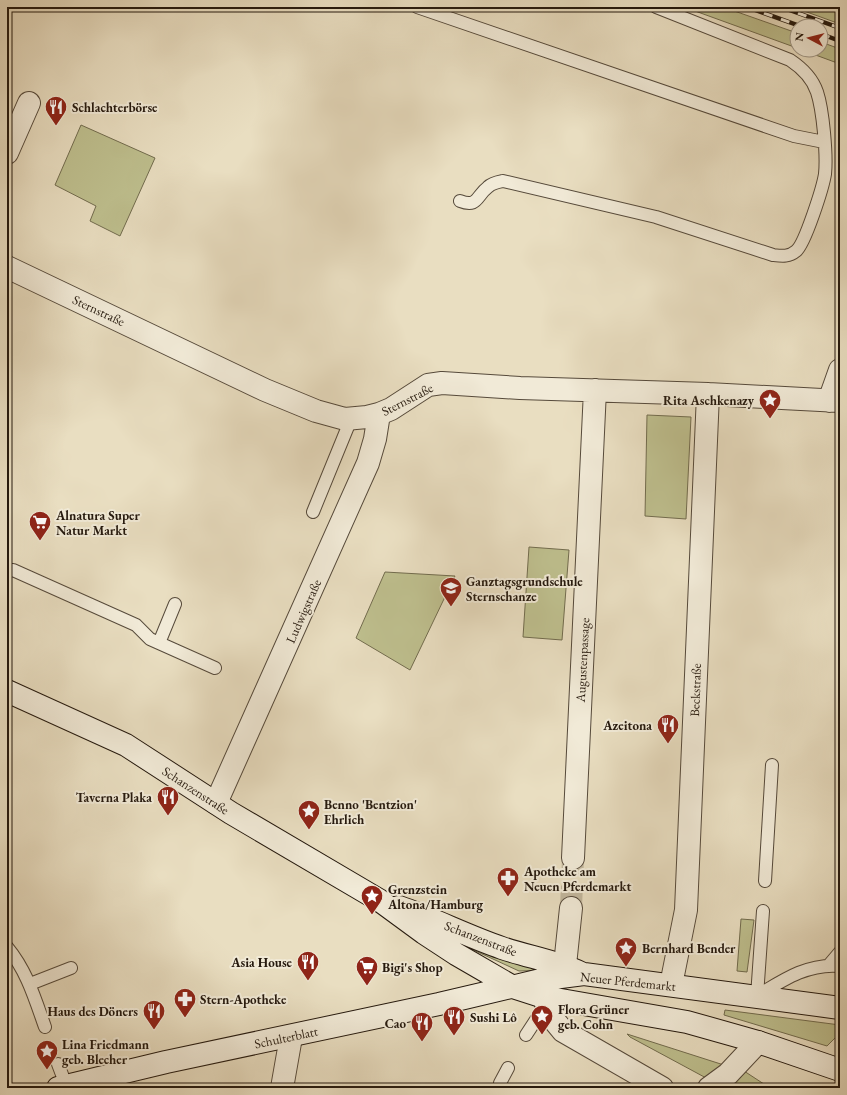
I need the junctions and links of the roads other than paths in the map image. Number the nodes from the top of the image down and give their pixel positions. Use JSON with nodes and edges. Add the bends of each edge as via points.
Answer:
{"nodes":[{"id":1,"x":417,"y":7,"type":"edge"},
{"id":2,"x":656,"y":7,"type":"edge"},
{"id":3,"x":29,"y":103,"type":"dead end"},
{"id":4,"x":824,"y":142,"type":"junction"},
{"id":5,"x":7,"y":153,"type":"edge"},
{"id":6,"x":460,"y":201,"type":"dead end"},
{"id":7,"x":7,"y":268,"type":"edge"},
{"id":8,"x":840,"y":370,"type":"edge"},
{"id":9,"x":595,"y":390,"type":"junction"},
{"id":10,"x":708,"y":394,"type":"junction"},
{"id":11,"x":834,"y":401,"type":"edge"},
{"id":12,"x":378,"y":414,"type":"junction"},
{"id":13,"x":351,"y":419,"type":"junction"},
{"id":14,"x":313,"y":512,"type":"dead end"},
{"id":15,"x":7,"y":571,"type":"edge"},
{"id":16,"x":175,"y":604,"type":"dead end"},
{"id":17,"x":158,"y":643,"type":"junction"},
{"id":18,"x":215,"y":668,"type":"dead end"},
{"id":19,"x":7,"y":691,"type":"edge"},
{"id":20,"x":772,"y":765,"type":"dead end"},
{"id":21,"x":216,"y":803,"type":"junction"},
{"id":22,"x":573,"y":858,"type":"tunnel mouth"},
{"id":23,"x":765,"y":881,"type":"dead end"},
{"id":24,"x":379,"y":900,"type":"junction"},
{"id":25,"x":571,"y":908,"type":"tunnel mouth"},
{"id":26,"x":763,"y":911,"type":"dead end"},
{"id":27,"x":7,"y":947,"type":"edge"},
{"id":28,"x":840,"y":952,"type":"edge"},
{"id":29,"x":835,"y":966,"type":"edge"},
{"id":30,"x":71,"y":968,"type":"dead end"},
{"id":31,"x":575,"y":970,"type":"junction"},
{"id":32,"x":30,"y":984,"type":"junction"},
{"id":33,"x":671,"y":985,"type":"junction"},
{"id":34,"x":514,"y":987,"type":"junction"},
{"id":35,"x":757,"y":996,"type":"junction"},
{"id":36,"x":545,"y":1001,"type":"junction"},
{"id":37,"x":840,"y":1008,"type":"edge"},
{"id":38,"x":45,"y":1027,"type":"dead end"},
{"id":39,"x":526,"y":1035,"type":"dead end"},
{"id":40,"x":291,"y":1037,"type":"junction"},
{"id":41,"x":758,"y":1042,"type":"junction"},
{"id":42,"x":58,"y":1064,"type":"dead end"},
{"id":43,"x":508,"y":1068,"type":"dead end"},
{"id":44,"x":840,"y":1070,"type":"edge"},
{"id":45,"x":62,"y":1087,"type":"edge"},
{"id":46,"x":282,"y":1088,"type":"edge"},
{"id":47,"x":500,"y":1088,"type":"edge"},
{"id":48,"x":662,"y":1088,"type":"edge"},
{"id":49,"x":709,"y":1088,"type":"edge"}],
"edges":[{"from":1,"to":4,"type":"lane","via":[[794,136]]},
{"from":2,"to":4,"type":"lane","via":[[790,60],[801,68],[811,79],[817,92]]},
{"from":3,"to":5,"type":"street"},
{"from":4,"to":6,"type":"lane","via":[[825,174],[822,189],[803,242],[798,250],[787,256],[773,254],[656,217],[515,183],[495,183],[488,186],[475,202],[470,204]]},
{"from":7,"to":13,"type":"street","name":"Sternstraße","via":[[265,390],[333,417]]},
{"from":8,"to":11,"type":"street"},
{"from":9,"to":10,"type":"street","name":"Sternstraße"},
{"from":9,"to":12,"type":"street","name":"Sternstraße","via":[[434,384]]},
{"from":9,"to":22,"type":"street","name":"Augustenpassage"},
{"from":10,"to":11,"type":"street","name":"Sternstraße"},
{"from":10,"to":33,"type":"street","name":"Beckstraße","via":[[686,910]]},
{"from":12,"to":13,"type":"street","name":"Sternstraße"},
{"from":12,"to":21,"type":"street","name":"Ludwigstraße","via":[[375,439],[368,463],[262,689]]},
{"from":13,"to":14,"type":"lane"},
{"from":15,"to":17,"type":"lane","via":[[13,570],[136,625]]},
{"from":16,"to":17,"type":"lane"},
{"from":17,"to":18,"type":"lane"},
{"from":19,"to":21,"type":"street","name":"Schanzenstraße","via":[[126,745]]},
{"from":20,"to":23,"type":"lane"},
{"from":21,"to":24,"type":"street","name":"Schanzenstraße"},
{"from":24,"to":31,"type":"street","name":"Schanzenstraße","via":[[431,918],[496,946]]},
{"from":24,"to":34,"type":"street","name":"Schanzenstraße","via":[[456,954]]},
{"from":25,"to":31,"type":"street"},
{"from":26,"to":35,"type":"lane"},
{"from":27,"to":32,"type":"lane","via":[[22,967]]},
{"from":28,"to":29,"type":"lane"},
{"from":29,"to":35,"type":"lane","via":[[812,967],[794,974]]},
{"from":30,"to":32,"type":"lane"},
{"from":31,"to":33,"type":"street","name":"Neuer Pferdemarkt"},
{"from":31,"to":34,"type":"street","name":"Neuer Pferdemarkt"},
{"from":32,"to":38,"type":"lane"},
{"from":33,"to":35,"type":"street","name":"Neuer Pferdemarkt"},
{"from":34,"to":36,"type":"street","name":"Neuer Pferdemarkt"},
{"from":34,"to":40,"type":"street","name":"Schulterblatt"},
{"from":35,"to":37,"type":"street","name":"Neuer Pferdemarkt"},
{"from":36,"to":39,"type":"lane"},
{"from":36,"to":41,"type":"street","name":"Neuer Pferdemarkt","via":[[687,1022]]},
{"from":36,"to":48,"type":"street","via":[[552,1019],[563,1031]]},
{"from":40,"to":45,"type":"street","name":"Schulterblatt","via":[[166,1062]]},
{"from":40,"to":46,"type":"street"},
{"from":41,"to":44,"type":"street","name":"Neuer Pferdemarkt"},
{"from":41,"to":49,"type":"street","via":[[728,1074]]},
{"from":42,"to":45,"type":"lane"},
{"from":43,"to":47,"type":"lane"}]}
